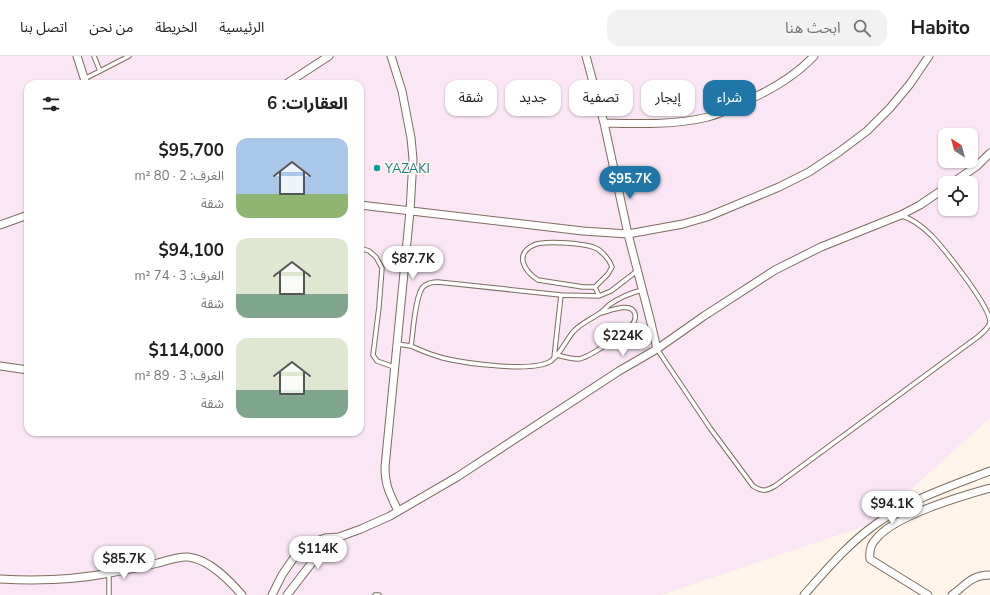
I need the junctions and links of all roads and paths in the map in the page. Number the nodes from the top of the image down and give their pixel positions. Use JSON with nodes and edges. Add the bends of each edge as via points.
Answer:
{"nodes":[{"id":1,"x":77,"y":56,"type":"edge"},
{"id":2,"x":94,"y":56,"type":"edge"},
{"id":3,"x":129,"y":56,"type":"edge"},
{"id":4,"x":329,"y":56,"type":"edge"},
{"id":5,"x":391,"y":56,"type":"edge"},
{"id":6,"x":586,"y":56,"type":"edge"},
{"id":7,"x":814,"y":56,"type":"edge"},
{"id":8,"x":929,"y":56,"type":"edge"},
{"id":9,"x":100,"y":71,"type":"junction"},
{"id":10,"x":84,"y":80,"type":"edge"},
{"id":11,"x":88,"y":80,"type":"edge"},
{"id":12,"x":292,"y":80,"type":"edge"},
{"id":13,"x":604,"y":123,"type":"junction"},
{"id":14,"x":990,"y":153,"type":"edge"},
{"id":15,"x":962,"y":176,"type":"edge"},
{"id":16,"x":938,"y":193,"type":"edge"},
{"id":17,"x":364,"y":205,"type":"edge"},
{"id":18,"x":410,"y":211,"type":"junction"},
{"id":19,"x":901,"y":215,"type":"junction"},
{"id":20,"x":24,"y":216,"type":"edge"},
{"id":21,"x":0,"y":225,"type":"edge"},
{"id":22,"x":628,"y":234,"type":"junction"},
{"id":23,"x":364,"y":249,"type":"edge"},
{"id":24,"x":637,"y":271,"type":"junction"},
{"id":25,"x":595,"y":287,"type":"junction"},
{"id":26,"x":642,"y":290,"type":"junction"},
{"id":27,"x":561,"y":295,"type":"junction"},
{"id":28,"x":599,"y":296,"type":"junction"},
{"id":29,"x":600,"y":313,"type":"junction"},
{"id":30,"x":397,"y":344,"type":"junction"},
{"id":31,"x":411,"y":346,"type":"junction"},
{"id":32,"x":657,"y":349,"type":"junction"},
{"id":33,"x":556,"y":357,"type":"junction"},
{"id":34,"x":0,"y":366,"type":"edge"},
{"id":35,"x":396,"y":368,"type":"junction"},
{"id":36,"x":24,"y":369,"type":"edge"},
{"id":37,"x":990,"y":471,"type":"edge"},
{"id":38,"x":990,"y":488,"type":"edge"},
{"id":39,"x":398,"y":510,"type":"junction"},
{"id":40,"x":339,"y":537,"type":"junction"},
{"id":41,"x":109,"y":574,"type":"junction"},
{"id":42,"x":990,"y":575,"type":"edge"},
{"id":43,"x":0,"y":579,"type":"edge"},
{"id":44,"x":109,"y":595,"type":"edge"},
{"id":45,"x":242,"y":595,"type":"edge"},
{"id":46,"x":272,"y":595,"type":"edge"},
{"id":47,"x":287,"y":595,"type":"edge"},
{"id":48,"x":375,"y":595,"type":"edge"},
{"id":49,"x":379,"y":595,"type":"edge"},
{"id":50,"x":804,"y":595,"type":"edge"},
{"id":51,"x":928,"y":595,"type":"edge"},
{"id":52,"x":952,"y":595,"type":"edge"}],
"edges":[{"from":1,"to":10,"type":"street"},
{"from":2,"to":9,"type":"lane"},
{"from":3,"to":9,"type":"lane"},
{"from":4,"to":12,"type":"street"},
{"from":5,"to":18,"type":"street","via":[[402,90],[411,138],[413,166]]},
{"from":6,"to":13,"type":"street"},
{"from":7,"to":13,"type":"street","via":[[787,79],[769,90],[708,117],[637,124]]},
{"from":8,"to":22,"type":"street","via":[[910,84],[867,131],[809,172],[707,217]]},
{"from":9,"to":11,"type":"lane"},
{"from":13,"to":22,"type":"street"},
{"from":14,"to":15,"type":"street"},
{"from":16,"to":19,"type":"street"},
{"from":17,"to":18,"type":"street"},
{"from":18,"to":22,"type":"street"},
{"from":18,"to":30,"type":"street"},
{"from":19,"to":32,"type":"street","via":[[821,247],[774,270]]},
{"from":19,"to":32,"type":"lane","via":[[912,220],[932,236],[983,301],[989,312],[990,322],[979,336],[766,491],[753,486]]},
{"from":20,"to":21,"type":"street"},
{"from":22,"to":24,"type":"street"},
{"from":23,"to":35,"type":"lane","via":[[376,257],[382,268],[373,355],[377,362]]},
{"from":24,"to":26,"type":"street"},
{"from":24,"to":28,"type":"lane","via":[[611,291]]},
{"from":25,"to":25,"type":"lane","via":[[612,267],[594,247],[569,243],[543,243],[528,248],[524,254],[523,264],[538,280]]},
{"from":25,"to":28,"type":"lane"},
{"from":26,"to":29,"type":"lane","via":[[623,297]]},
{"from":26,"to":32,"type":"street"},
{"from":27,"to":28,"type":"lane"},
{"from":27,"to":31,"type":"lane","via":[[431,283],[418,293]]},
{"from":27,"to":33,"type":"lane"},
{"from":29,"to":33,"type":"lane","via":[[572,333]]},
{"from":29,"to":33,"type":"lane","via":[[626,307],[633,310],[635,319],[625,332],[587,356],[574,359]]},
{"from":30,"to":31,"type":"lane"},
{"from":30,"to":35,"type":"street"},
{"from":31,"to":33,"type":"lane","via":[[444,358],[504,366],[537,366]]},
{"from":32,"to":39,"type":"street","via":[[613,374],[457,477]]},
{"from":34,"to":36,"type":"street"},
{"from":35,"to":39,"type":"street","via":[[385,480]]},
{"from":37,"to":50,"type":"street","via":[[923,497],[882,520],[859,537]]},
{"from":38,"to":51,"type":"street","via":[[919,511],[888,528],[872,544],[870,559]]},
{"from":39,"to":40,"type":"street","via":[[378,522]]},
{"from":40,"to":46,"type":"street","via":[[318,540],[300,551],[282,575]]},
{"from":40,"to":47,"type":"street","via":[[314,560]]},
{"from":41,"to":43,"type":"street","via":[[40,580]]},
{"from":41,"to":44,"type":"lane"},
{"from":41,"to":45,"type":"street","via":[[187,557],[211,567]]},
{"from":42,"to":52,"type":"street","via":[[974,578]]},
{"from":48,"to":49,"type":"lane"}]}
